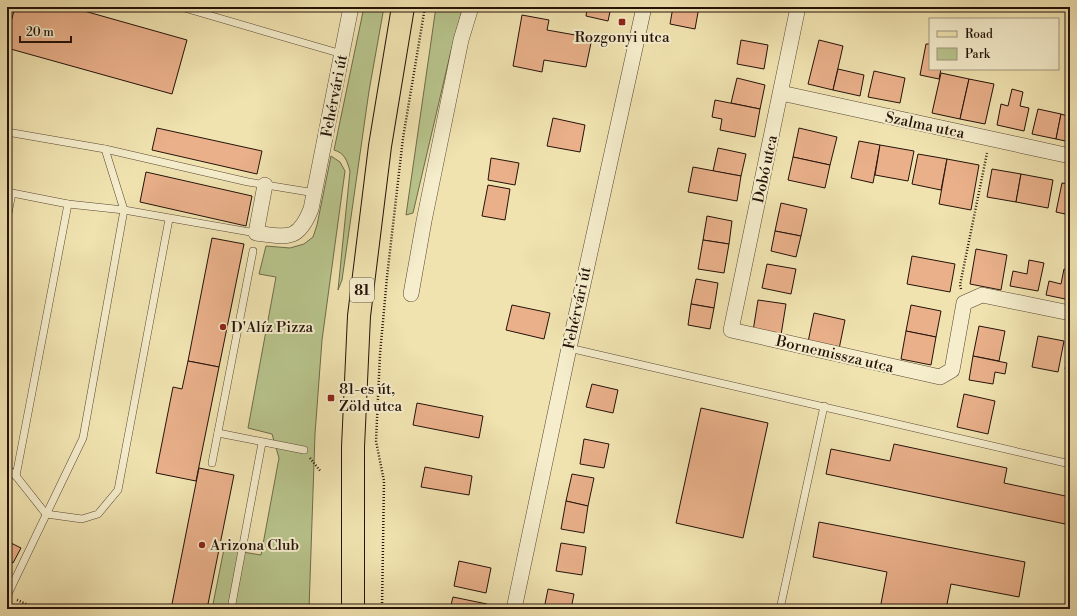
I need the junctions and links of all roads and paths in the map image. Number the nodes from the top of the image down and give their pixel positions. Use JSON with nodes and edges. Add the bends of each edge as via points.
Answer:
{"nodes":[{"id":1,"x":181,"y":7,"type":"edge"},
{"id":2,"x":351,"y":7,"type":"edge"},
{"id":3,"x":403,"y":7,"type":"edge"},
{"id":4,"x":425,"y":7,"type":"edge"},
{"id":5,"x":471,"y":7,"type":"edge"},
{"id":6,"x":644,"y":7,"type":"edge"},
{"id":7,"x":798,"y":7,"type":"edge"},
{"id":8,"x":342,"y":54,"type":"junction"},
{"id":9,"x":781,"y":93,"type":"junction"},
{"id":10,"x":7,"y":132,"type":"edge"},
{"id":11,"x":990,"y":139,"type":"junction"},
{"id":12,"x":105,"y":149,"type":"junction"},
{"id":13,"x":1070,"y":156,"type":"edge"},
{"id":14,"x":265,"y":185,"type":"junction"},
{"id":15,"x":9,"y":192,"type":"edge"},
{"id":16,"x":315,"y":193,"type":"junction"},
{"id":17,"x":68,"y":204,"type":"junction"},
{"id":18,"x":124,"y":210,"type":"junction"},
{"id":19,"x":7,"y":218,"type":"edge"},
{"id":20,"x":169,"y":219,"type":"junction"},
{"id":21,"x":256,"y":233,"type":"junction"},
{"id":22,"x":252,"y":251,"type":"dead end"},
{"id":23,"x":411,"y":294,"type":"dead end"},
{"id":24,"x":964,"y":303,"type":"junction"},
{"id":25,"x":1070,"y":313,"type":"edge"},
{"id":26,"x":730,"y":330,"type":"joint"},
{"id":27,"x":568,"y":348,"type":"junction"},
{"id":28,"x":824,"y":406,"type":"junction"},
{"id":29,"x":218,"y":433,"type":"junction"},
{"id":30,"x":262,"y":443,"type":"junction"},
{"id":31,"x":304,"y":450,"type":"joint"},
{"id":32,"x":212,"y":464,"type":"dead end"},
{"id":33,"x":1070,"y":464,"type":"edge"},
{"id":34,"x":7,"y":469,"type":"edge"},
{"id":35,"x":321,"y":472,"type":"dead end"},
{"id":36,"x":16,"y":476,"type":"junction"},
{"id":37,"x":46,"y":514,"type":"junction"},
{"id":38,"x":353,"y":575,"type":"junction"},
{"id":39,"x":7,"y":596,"type":"edge"},
{"id":40,"x":37,"y":609,"type":"edge"},
{"id":41,"x":231,"y":609,"type":"edge"},
{"id":42,"x":343,"y":609,"type":"edge"},
{"id":43,"x":353,"y":609,"type":"edge"},
{"id":44,"x":382,"y":609,"type":"edge"},
{"id":45,"x":514,"y":609,"type":"edge"},
{"id":46,"x":780,"y":609,"type":"edge"}],
"edges":[{"from":1,"to":8,"type":"lane"},
{"from":2,"to":8,"type":"street","name":"Fehérvári út"},
{"from":3,"to":38,"type":"main road","number":"81","via":[[380,146],[359,316]]},
{"from":4,"to":44,"type":"path","via":[[403,138],[380,354],[376,441],[384,481]]},
{"from":5,"to":23,"type":"street","via":[[452,85]]},
{"from":6,"to":27,"type":"street","name":"Fehérvári út"},
{"from":7,"to":9,"type":"street","name":"Dobó utca"},
{"from":8,"to":16,"type":"street","name":"Fehérvári út"},
{"from":9,"to":11,"type":"street","name":"Szalma utca"},
{"from":9,"to":26,"type":"street","name":"Dobó utca"},
{"from":10,"to":12,"type":"lane"},
{"from":11,"to":13,"type":"street","name":"Szalma utca"},
{"from":11,"to":24,"type":"path","via":[[960,285]]},
{"from":12,"to":14,"type":"lane"},
{"from":12,"to":18,"type":"lane"},
{"from":14,"to":16,"type":"lane"},
{"from":14,"to":21,"type":"street"},
{"from":15,"to":17,"type":"lane"},
{"from":15,"to":19,"type":"lane"},
{"from":16,"to":21,"type":"street","name":"Fehérvári út","via":[[306,223],[298,232],[288,236]]},
{"from":17,"to":18,"type":"lane"},
{"from":17,"to":36,"type":"lane"},
{"from":18,"to":20,"type":"lane"},
{"from":18,"to":37,"type":"lane","via":[[83,438]]},
{"from":20,"to":21,"type":"lane"},
{"from":20,"to":37,"type":"lane","via":[[118,490],[98,514],[82,519]]},
{"from":22,"to":29,"type":"lane"},
{"from":24,"to":25,"type":"street","via":[[982,295]]},
{"from":24,"to":26,"type":"street","name":"Bornemissza utca","via":[[952,370],[940,377]]},
{"from":27,"to":28,"type":"lane"},
{"from":27,"to":45,"type":"street","name":"Fehérvári út"},
{"from":28,"to":33,"type":"lane"},
{"from":28,"to":46,"type":"lane"},
{"from":29,"to":30,"type":"lane"},
{"from":29,"to":32,"type":"lane"},
{"from":30,"to":31,"type":"lane"},
{"from":30,"to":41,"type":"lane"},
{"from":31,"to":35,"type":"path"},
{"from":34,"to":36,"type":"lane"},
{"from":36,"to":37,"type":"lane"},
{"from":37,"to":39,"type":"lane"},
{"from":38,"to":42,"type":"street"},
{"from":38,"to":43,"type":"main road","number":"81"},
{"from":39,"to":40,"type":"path"}]}
